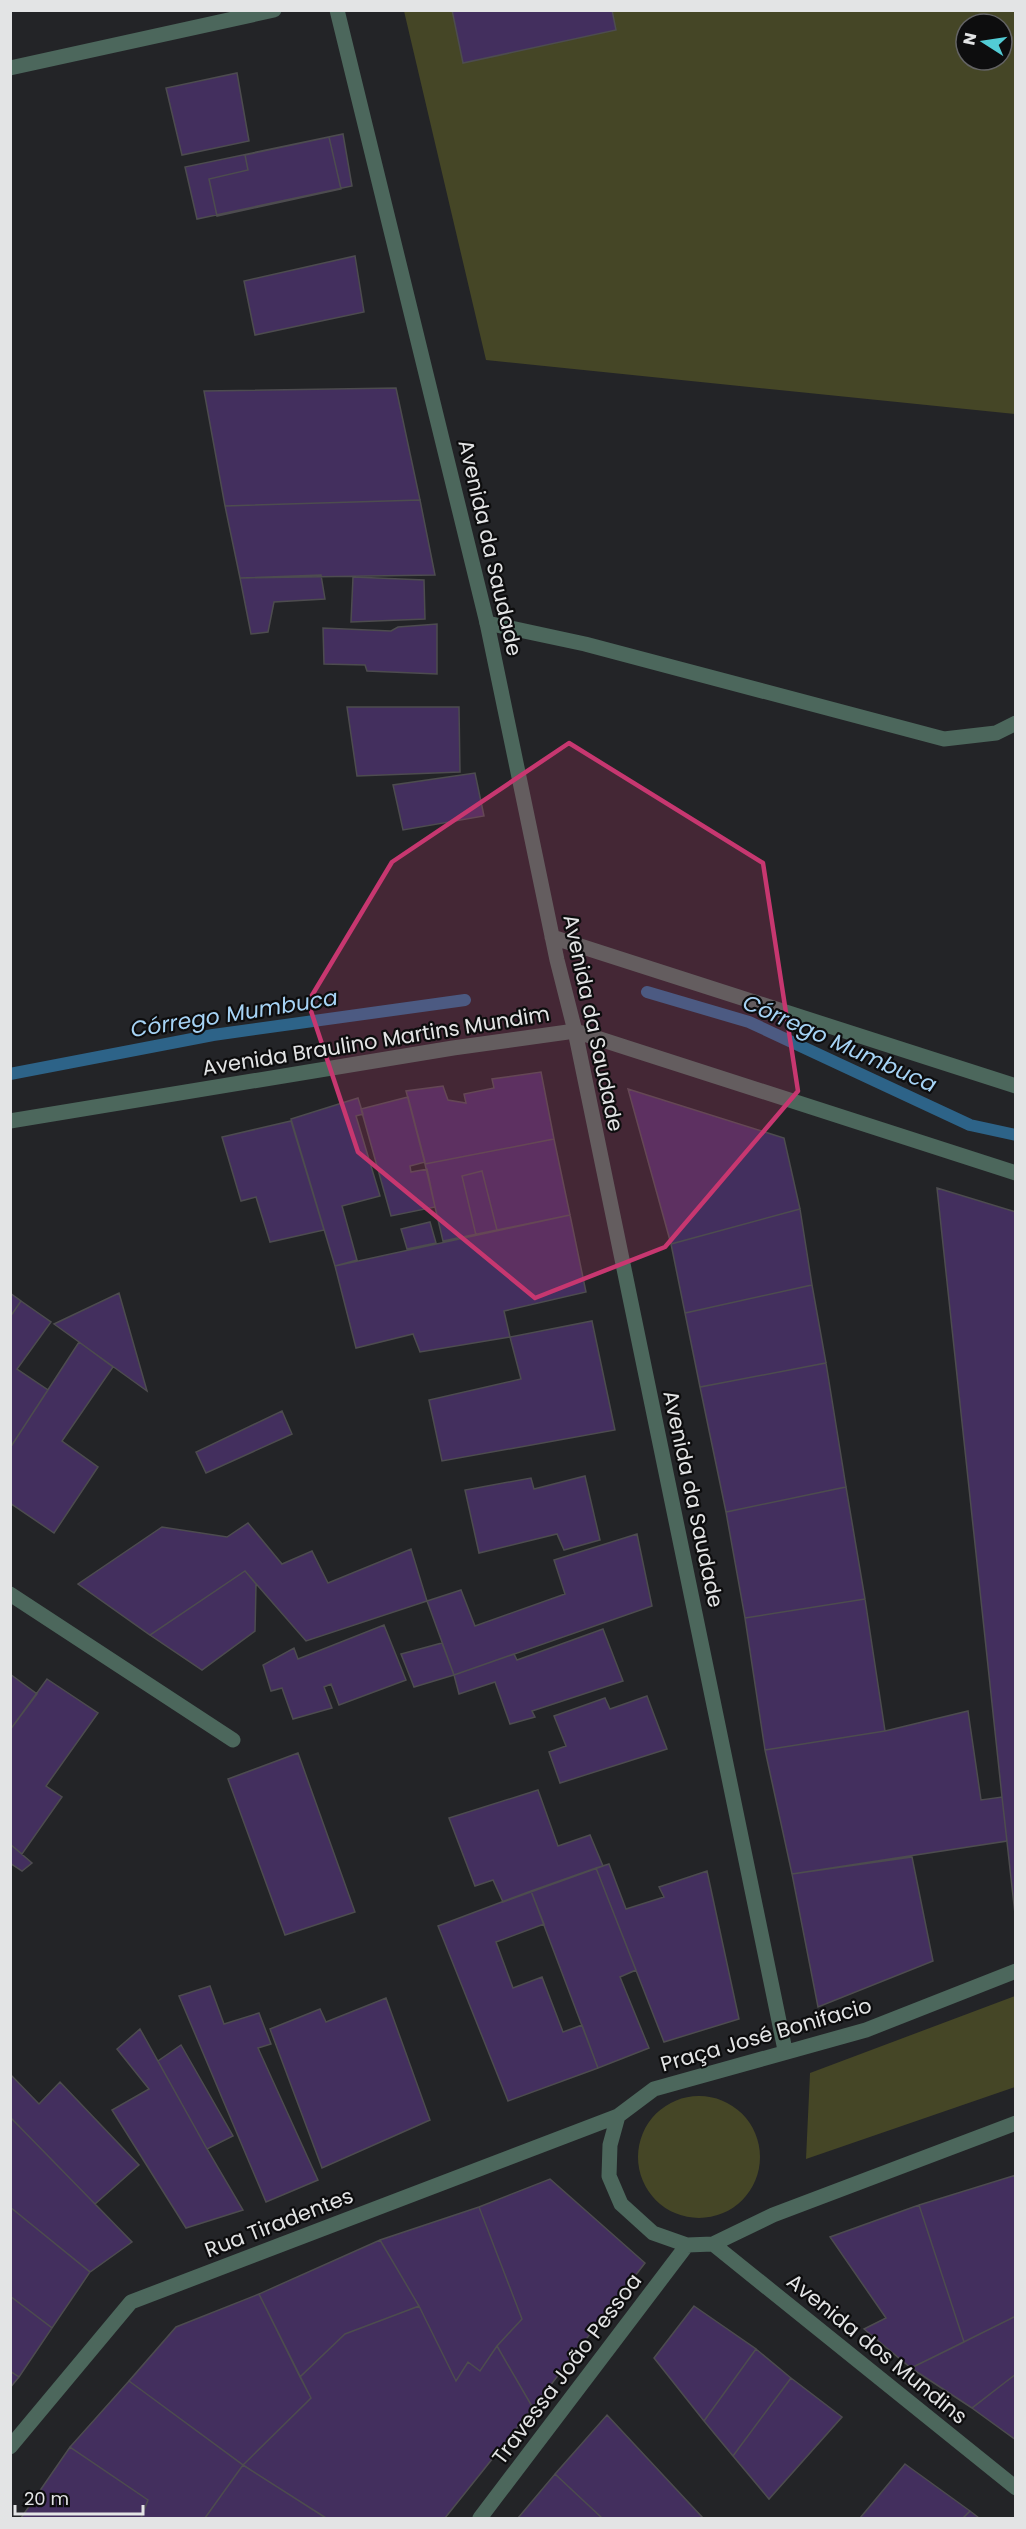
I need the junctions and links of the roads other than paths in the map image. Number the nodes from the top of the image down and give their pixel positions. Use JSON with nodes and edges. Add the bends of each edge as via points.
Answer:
{"nodes":[{"id":1,"x":274,"y":10,"type":"edge"},
{"id":2,"x":337,"y":10,"type":"edge"},
{"id":3,"x":10,"y":68,"type":"edge"},
{"id":4,"x":487,"y":623,"type":"junction"},
{"id":5,"x":1016,"y":723,"type":"edge"},
{"id":6,"x":552,"y":937,"type":"junction"},
{"id":7,"x":574,"y":1024,"type":"junction"},
{"id":8,"x":1016,"y":1086,"type":"edge"},
{"id":9,"x":10,"y":1121,"type":"edge"},
{"id":10,"x":1016,"y":1173,"type":"edge"},
{"id":11,"x":10,"y":1594,"type":"edge"},
{"id":12,"x":233,"y":1740,"type":"dead end"},
{"id":13,"x":1016,"y":1971,"type":"edge"},
{"id":14,"x":785,"y":2050,"type":"junction"},
{"id":15,"x":618,"y":2116,"type":"junction"},
{"id":16,"x":1016,"y":2123,"type":"edge"},
{"id":17,"x":713,"y":2244,"type":"junction"},
{"id":18,"x":687,"y":2245,"type":"junction"},
{"id":19,"x":10,"y":2447,"type":"edge"},
{"id":20,"x":1016,"y":2488,"type":"edge"},
{"id":21,"x":480,"y":2518,"type":"edge"}],
"edges":[{"from":1,"to":3,"type":"street"},
{"from":2,"to":4,"type":"street","name":"Avenida da Saudade"},
{"from":4,"to":5,"type":"street","via":[[585,644],[944,739],[996,733]]},
{"from":4,"to":6,"type":"street","name":"Avenida da Saudade"},
{"from":6,"to":7,"type":"street","name":"Avenida da Saudade"},
{"from":6,"to":8,"type":"street"},
{"from":7,"to":9,"type":"street","name":"Avenida Braulino Martins Mundim","via":[[453,1048]]},
{"from":7,"to":10,"type":"street","name":"Avenida Braulino Martins Mundim"},
{"from":7,"to":14,"type":"street","name":"Avenida da Saudade"},
{"from":11,"to":12,"type":"street"},
{"from":13,"to":14,"type":"street","name":"Praça José Bonifacio","via":[[866,2030]]},
{"from":14,"to":15,"type":"street","name":"Praça José Bonifacio","via":[[654,2089]]},
{"from":15,"to":18,"type":"street","via":[[610,2145],[609,2176],[621,2204],[653,2233]]},
{"from":15,"to":19,"type":"street","name":"Rua Tiradentes","via":[[131,2302]]},
{"from":16,"to":17,"type":"street","via":[[773,2215]]},
{"from":17,"to":18,"type":"street"},
{"from":17,"to":20,"type":"street","name":"Avenida dos Mundins"},
{"from":18,"to":21,"type":"street","name":"Travessa João Pessoa"}]}
